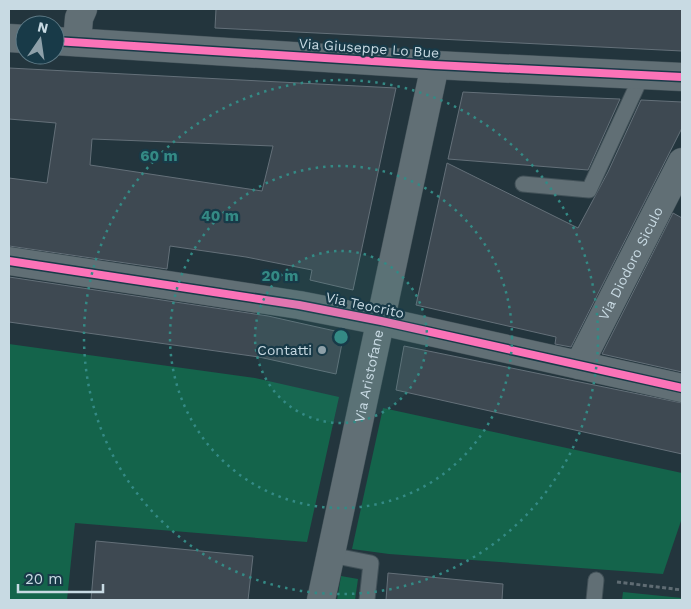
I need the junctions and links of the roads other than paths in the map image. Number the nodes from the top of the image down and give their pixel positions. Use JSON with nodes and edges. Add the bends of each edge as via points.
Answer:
{"nodes":[{"id":1,"x":83,"y":9,"type":"edge"},
{"id":2,"x":66,"y":42,"type":"edge"},
{"id":3,"x":434,"y":65,"type":"junction"},
{"id":4,"x":642,"y":75,"type":"junction"},
{"id":5,"x":682,"y":77,"type":"edge"},
{"id":6,"x":682,"y":162,"type":"edge"},
{"id":7,"x":522,"y":184,"type":"dead end"},
{"id":8,"x":9,"y":261,"type":"edge"},
{"id":9,"x":382,"y":321,"type":"junction"},
{"id":10,"x":579,"y":365,"type":"junction"},
{"id":11,"x":682,"y":388,"type":"edge"},
{"id":12,"x":331,"y":555,"type":"junction"},
{"id":13,"x":596,"y":580,"type":"road end"},
{"id":14,"x":321,"y":600,"type":"edge"},
{"id":15,"x":367,"y":600,"type":"edge"},
{"id":16,"x":594,"y":600,"type":"edge"}],
"edges":[{"from":1,"to":2,"type":"street"},
{"from":2,"to":3,"type":"street","name":"Via Giuseppe Lo Bue"},
{"from":3,"to":4,"type":"street","name":"Via Giuseppe Lo Bue"},
{"from":3,"to":9,"type":"street","name":"Via Aristofane"},
{"from":4,"to":5,"type":"street","name":"Via Giuseppe Lo Bue"},
{"from":4,"to":7,"type":"lane","via":[[589,190]]},
{"from":6,"to":10,"type":"street","name":"Via Diodoro Siculo"},
{"from":8,"to":9,"type":"street","name":"Via Teocrito","via":[[181,286]]},
{"from":9,"to":10,"type":"street","name":"Via Teocrito"},
{"from":9,"to":12,"type":"street","name":"Via Aristofane"},
{"from":10,"to":11,"type":"street","name":"Via Teocrito"},
{"from":12,"to":14,"type":"street","name":"Via Aristofane"},
{"from":12,"to":15,"type":"lane","via":[[372,563]]},
{"from":13,"to":16,"type":"lane"}]}
